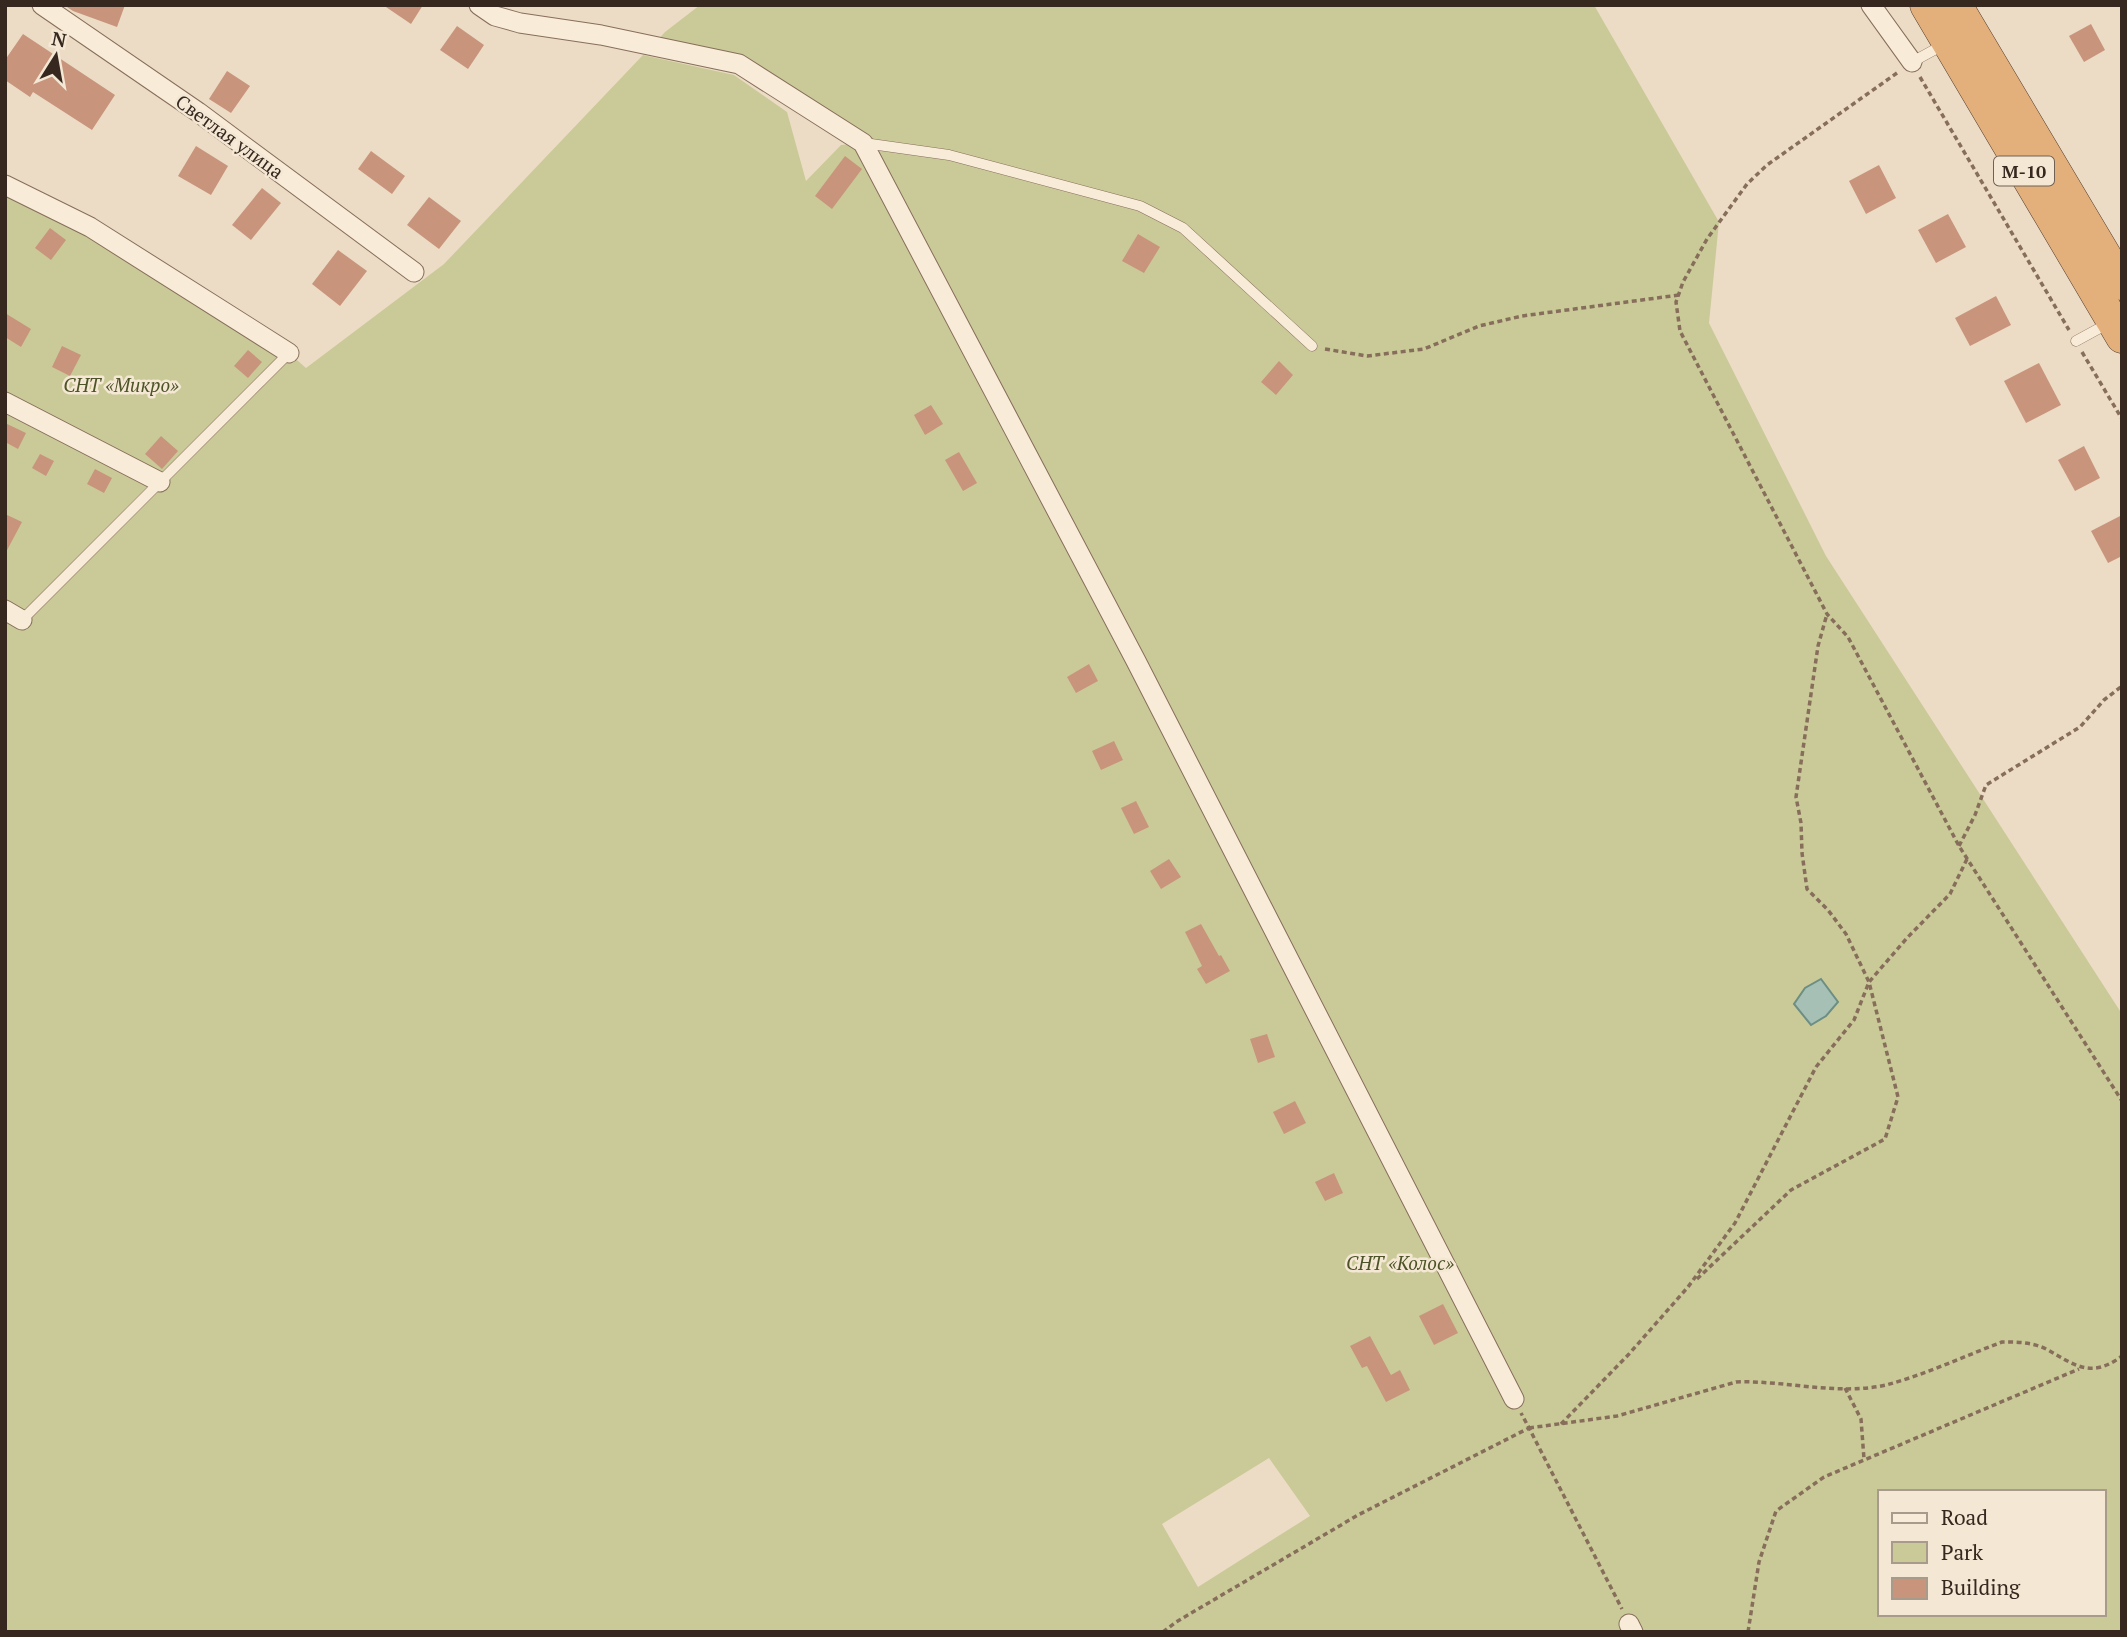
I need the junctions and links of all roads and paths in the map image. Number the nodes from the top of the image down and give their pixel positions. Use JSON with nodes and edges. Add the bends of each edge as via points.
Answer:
{"nodes":[{"id":1,"x":42,"y":5,"type":"edge"},
{"id":2,"x":479,"y":5,"type":"edge"},
{"id":3,"x":1871,"y":5,"type":"edge"},
{"id":4,"x":1926,"y":5,"type":"edge"},
{"id":5,"x":1956,"y":5,"type":"edge"},
{"id":6,"x":1948,"y":43,"type":"junction"},
{"id":7,"x":1912,"y":62,"type":"junction"},
{"id":8,"x":863,"y":143,"type":"junction"},
{"id":9,"x":5,"y":185,"type":"edge"},
{"id":10,"x":414,"y":272,"type":"dead end"},
{"id":11,"x":2122,"y":284,"type":"edge"},
{"id":12,"x":1679,"y":295,"type":"junction"},
{"id":13,"x":2117,"y":330,"type":"edge"},
{"id":14,"x":2076,"y":341,"type":"junction"},
{"id":15,"x":1312,"y":346,"type":"joint"},
{"id":16,"x":289,"y":353,"type":"joint"},
{"id":17,"x":5,"y":402,"type":"edge"},
{"id":18,"x":2122,"y":419,"type":"edge"},
{"id":19,"x":160,"y":482,"type":"junction"},
{"id":20,"x":1827,"y":614,"type":"junction"},
{"id":21,"x":14,"y":615,"type":"edge"},
{"id":22,"x":2122,"y":686,"type":"edge"},
{"id":23,"x":1959,"y":846,"type":"junction"},
{"id":24,"x":1967,"y":859,"type":"junction"},
{"id":25,"x":1868,"y":982,"type":"junction"},
{"id":26,"x":2122,"y":1101,"type":"edge"},
{"id":27,"x":1688,"y":1287,"type":"junction"},
{"id":28,"x":2122,"y":1356,"type":"edge"},
{"id":29,"x":2081,"y":1368,"type":"junction"},
{"id":30,"x":1845,"y":1388,"type":"junction"},
{"id":31,"x":1516,"y":1404,"type":"joint"},
{"id":32,"x":1561,"y":1424,"type":"junction"},
{"id":33,"x":1529,"y":1428,"type":"junction"},
{"id":34,"x":1864,"y":1460,"type":"junction"},
{"id":35,"x":1631,"y":1628,"type":"edge"},
{"id":36,"x":1163,"y":1632,"type":"edge"},
{"id":37,"x":1748,"y":1632,"type":"edge"}],
"edges":[{"from":1,"to":10,"type":"street","name":"Светлая улица","via":[[198,112]]},
{"from":2,"to":8,"type":"street","via":[[495,16],[520,23],[739,64]]},
{"from":3,"to":7,"type":"street"},
{"from":4,"to":6,"type":"highway","number":"М-10"},
{"from":5,"to":11,"type":"highway","number":"М-10"},
{"from":6,"to":7,"type":"lane"},
{"from":6,"to":13,"type":"highway","number":"М-10"},
{"from":7,"to":12,"type":"path","via":[[1766,164],[1707,239]]},
{"from":7,"to":14,"type":"path"},
{"from":8,"to":15,"type":"lane","via":[[949,155],[1140,206],[1182,228]]},
{"from":8,"to":31,"type":"street","via":[[1136,661]]},
{"from":9,"to":16,"type":"street","via":[[90,227]]},
{"from":12,"to":15,"type":"path","via":[[1522,316],[1479,326],[1424,349],[1367,356]]},
{"from":12,"to":20,"type":"path","via":[[1680,331]]},
{"from":13,"to":14,"type":"lane"},
{"from":14,"to":18,"type":"path"},
{"from":16,"to":19,"type":"lane"},
{"from":17,"to":19,"type":"street"},
{"from":19,"to":21,"type":"lane"},
{"from":20,"to":23,"type":"path","via":[[1848,637]]},
{"from":20,"to":25,"type":"path","via":[[1818,646],[1796,797],[1802,853],[1807,889],[1846,934]]},
{"from":22,"to":23,"type":"path","via":[[2080,727],[1986,785]]},
{"from":23,"to":24,"type":"path"},
{"from":24,"to":25,"type":"path","via":[[1950,894]]},
{"from":24,"to":26,"type":"path"},
{"from":25,"to":27,"type":"path","via":[[1854,1020],[1816,1067],[1735,1223]]},
{"from":25,"to":27,"type":"path","via":[[1898,1097],[1885,1139],[1791,1190]]},
{"from":27,"to":32,"type":"path"},
{"from":28,"to":29,"type":"path","via":[[2099,1367]]},
{"from":29,"to":30,"type":"path","via":[[2044,1348],[2021,1341],[2002,1342],[1885,1385]]},
{"from":29,"to":34,"type":"path"},
{"from":30,"to":32,"type":"path","via":[[1736,1382],[1618,1416]]},
{"from":30,"to":34,"type":"path","via":[[1861,1419]]},
{"from":31,"to":33,"type":"path"},
{"from":32,"to":33,"type":"path"},
{"from":33,"to":35,"type":"path"},
{"from":33,"to":36,"type":"path","via":[[1358,1515]]},
{"from":34,"to":37,"type":"path","via":[[1824,1477],[1776,1511],[1759,1562]]}]}
